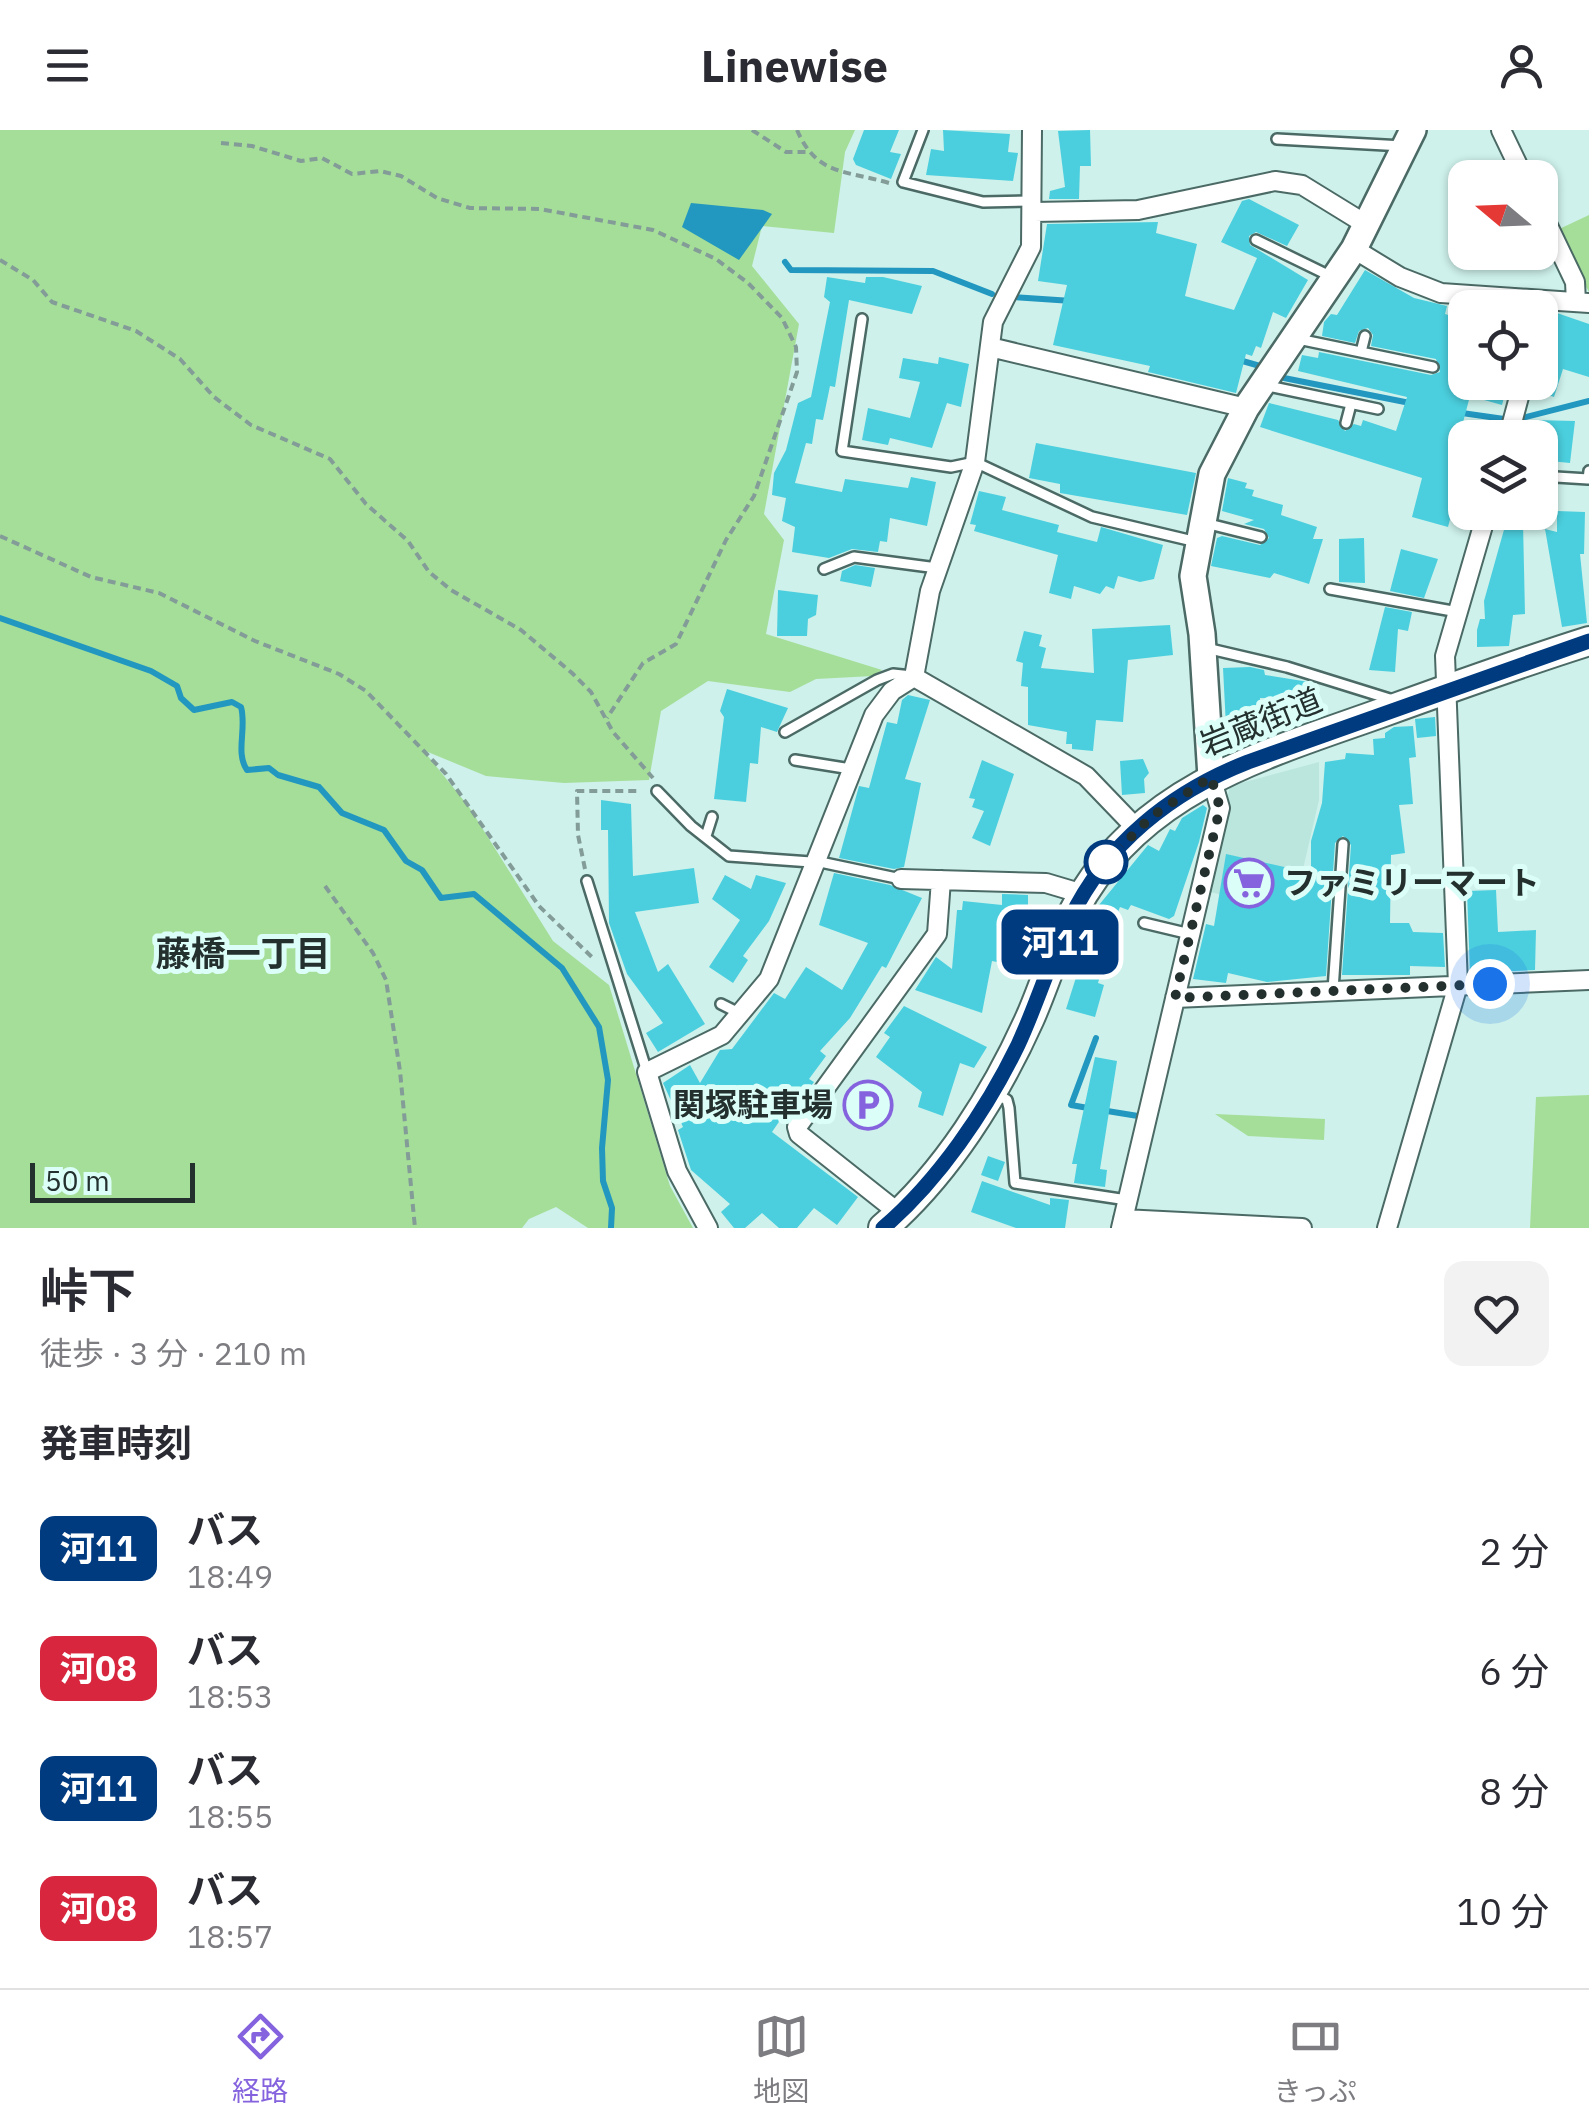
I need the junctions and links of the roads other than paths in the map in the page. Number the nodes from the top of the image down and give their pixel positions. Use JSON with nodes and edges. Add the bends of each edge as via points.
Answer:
{"nodes":[{"id":1,"x":924,"y":130,"type":"edge"},
{"id":2,"x":1032,"y":130,"type":"edge"},
{"id":3,"x":1500,"y":130,"type":"edge"},
{"id":4,"x":1409,"y":138,"type":"edge"},
{"id":5,"x":1277,"y":139,"type":"dead end"},
{"id":6,"x":1515,"y":160,"type":"edge"},
{"id":7,"x":1034,"y":206,"type":"junction"},
{"id":8,"x":1367,"y":225,"type":"junction"},
{"id":9,"x":1256,"y":240,"type":"dead end"},
{"id":10,"x":1558,"y":247,"type":"edge"},
{"id":11,"x":1354,"y":249,"type":"junction"},
{"id":12,"x":1336,"y":278,"type":"junction"},
{"id":13,"x":1448,"y":293,"type":"edge"},
{"id":14,"x":1558,"y":302,"type":"edge"},
{"id":15,"x":1583,"y":303,"type":"edge"},
{"id":16,"x":862,"y":318,"type":"dead end"},
{"id":17,"x":1364,"y":336,"type":"dead end"},
{"id":18,"x":1295,"y":339,"type":"junction"},
{"id":19,"x":990,"y":347,"type":"junction"},
{"id":20,"x":1361,"y":352,"type":"junction"},
{"id":21,"x":1433,"y":367,"type":"dead end"},
{"id":22,"x":1262,"y":385,"type":"junction"},
{"id":23,"x":1351,"y":404,"type":"junction"},
{"id":24,"x":1246,"y":408,"type":"junction"},
{"id":25,"x":1378,"y":409,"type":"dead end"},
{"id":26,"x":1346,"y":423,"type":"dead end"},
{"id":27,"x":975,"y":462,"type":"junction"},
{"id":28,"x":1589,"y":471,"type":"edge"},
{"id":29,"x":1558,"y":477,"type":"edge"},
{"id":30,"x":1482,"y":530,"type":"edge"},
{"id":31,"x":1199,"y":532,"type":"junction"},
{"id":32,"x":1261,"y":537,"type":"dead end"},
{"id":33,"x":824,"y":569,"type":"dead end"},
{"id":34,"x":938,"y":569,"type":"junction"},
{"id":35,"x":1330,"y":588,"type":"dead end"},
{"id":36,"x":1458,"y":612,"type":"junction"},
{"id":37,"x":1589,"y":641,"type":"edge"},
{"id":38,"x":1204,"y":647,"type":"junction"},
{"id":39,"x":914,"y":676,"type":"junction"},
{"id":40,"x":1447,"y":689,"type":"junction"},
{"id":41,"x":1407,"y":704,"type":"junction"},
{"id":42,"x":785,"y":732,"type":"dead end"},
{"id":43,"x":795,"y":760,"type":"dead end"},
{"id":44,"x":852,"y":770,"type":"junction"},
{"id":45,"x":1211,"y":777,"type":"junction"},
{"id":46,"x":657,"y":791,"type":"road end"},
{"id":47,"x":712,"y":818,"type":"dead end"},
{"id":48,"x":1137,"y":829,"type":"junction"},
{"id":49,"x":706,"y":836,"type":"junction"},
{"id":50,"x":1343,"y":844,"type":"dead end"},
{"id":51,"x":817,"y":862,"type":"junction"},
{"id":52,"x":901,"y":879,"type":"joint"},
{"id":53,"x":941,"y":880,"type":"junction"},
{"id":54,"x":587,"y":881,"type":"road end"},
{"id":55,"x":1083,"y":894,"type":"junction"},
{"id":56,"x":1144,"y":924,"type":"dead end"},
{"id":57,"x":1190,"y":934,"type":"junction"},
{"id":58,"x":1589,"y":980,"type":"edge"},
{"id":59,"x":1458,"y":985,"type":"junction"},
{"id":60,"x":1332,"y":991,"type":"junction"},
{"id":61,"x":1175,"y":998,"type":"junction"},
{"id":62,"x":721,"y":1004,"type":"dead end"},
{"id":63,"x":742,"y":1014,"type":"junction"},
{"id":64,"x":647,"y":1072,"type":"junction"},
{"id":65,"x":992,"y":1092,"type":"junction"},
{"id":66,"x":1124,"y":1216,"type":"edge"},
{"id":67,"x":891,"y":1221,"type":"edge"},
{"id":68,"x":708,"y":1228,"type":"edge"},
{"id":69,"x":1302,"y":1228,"type":"edge"},
{"id":70,"x":1387,"y":1228,"type":"edge"}],
"edges":[{"from":1,"to":7,"type":"lane","via":[[904,182],[984,202]]},
{"from":2,"to":7,"type":"street"},
{"from":3,"to":6,"type":"street"},
{"from":4,"to":5,"type":"lane"},
{"from":4,"to":8,"type":"street"},
{"from":7,"to":8,"type":"street","via":[[1138,210],[1275,181],[1302,186]]},
{"from":7,"to":19,"type":"street","via":[[1031,247],[998,306]]},
{"from":8,"to":11,"type":"street"},
{"from":9,"to":12,"type":"lane"},
{"from":10,"to":15,"type":"street"},
{"from":11,"to":12,"type":"street"},
{"from":11,"to":13,"type":"street","via":[[1400,278]]},
{"from":12,"to":18,"type":"street"},
{"from":14,"to":15,"type":"street"},
{"from":16,"to":27,"type":"lane","via":[[842,451],[951,467]]},
{"from":17,"to":20,"type":"lane"},
{"from":18,"to":20,"type":"lane"},
{"from":18,"to":22,"type":"street"},
{"from":19,"to":24,"type":"street"},
{"from":19,"to":27,"type":"street"},
{"from":20,"to":21,"type":"lane"},
{"from":22,"to":23,"type":"lane"},
{"from":22,"to":24,"type":"street"},
{"from":23,"to":25,"type":"lane"},
{"from":23,"to":26,"type":"lane"},
{"from":24,"to":31,"type":"street","via":[[1217,463]]},
{"from":27,"to":31,"type":"lane","via":[[1092,518]]},
{"from":27,"to":34,"type":"street"},
{"from":28,"to":29,"type":"lane","via":[[1588,479]]},
{"from":30,"to":36,"type":"street"},
{"from":31,"to":32,"type":"lane"},
{"from":31,"to":38,"type":"street","via":[[1193,576]]},
{"from":33,"to":34,"type":"lane","via":[[854,557]]},
{"from":34,"to":39,"type":"street"},
{"from":35,"to":36,"type":"lane"},
{"from":36,"to":40,"type":"street","via":[[1445,656]]},
{"from":37,"to":40,"type":"main road","name":"岩蔵街道"},
{"from":38,"to":41,"type":"lane"},
{"from":38,"to":45,"type":"street"},
{"from":39,"to":42,"type":"lane","via":[[877,680]]},
{"from":39,"to":44,"type":"street","via":[[881,704]]},
{"from":39,"to":48,"type":"street","via":[[946,706],[1086,776]]},
{"from":40,"to":41,"type":"main road","name":"岩蔵街道"},
{"from":40,"to":59,"type":"street"},
{"from":41,"to":45,"type":"main road","name":"岩蔵街道"},
{"from":43,"to":44,"type":"lane"},
{"from":44,"to":51,"type":"street"},
{"from":45,"to":48,"type":"main road","name":"岩蔵街道"},
{"from":45,"to":57,"type":"street","via":[[1220,808]]},
{"from":46,"to":49,"type":"lane"},
{"from":47,"to":49,"type":"lane"},
{"from":48,"to":55,"type":"main road","name":"岩蔵街道"},
{"from":49,"to":51,"type":"lane","via":[[729,856]]},
{"from":50,"to":60,"type":"lane","via":[[1346,892]]},
{"from":51,"to":52,"type":"lane"},
{"from":51,"to":63,"type":"street","via":[[769,979]]},
{"from":52,"to":53,"type":"street"},
{"from":53,"to":55,"type":"street","via":[[1046,882]]},
{"from":53,"to":67,"type":"street","via":[[937,934],[798,1126],[798,1134]]},
{"from":54,"to":64,"type":"lane"},
{"from":55,"to":65,"type":"main road","name":"岩蔵街道"},
{"from":56,"to":57,"type":"lane"},
{"from":57,"to":61,"type":"street"},
{"from":58,"to":59,"type":"street"},
{"from":59,"to":60,"type":"street"},
{"from":59,"to":70,"type":"street"},
{"from":60,"to":61,"type":"street"},
{"from":61,"to":66,"type":"street"},
{"from":62,"to":63,"type":"lane"},
{"from":63,"to":64,"type":"street","via":[[699,1050]]},
{"from":64,"to":68,"type":"street","via":[[677,1170]]},
{"from":65,"to":66,"type":"lane","via":[[1009,1108],[1015,1183]]},
{"from":65,"to":67,"type":"main road","name":"岩蔵街道"},
{"from":66,"to":69,"type":"street"}]}
